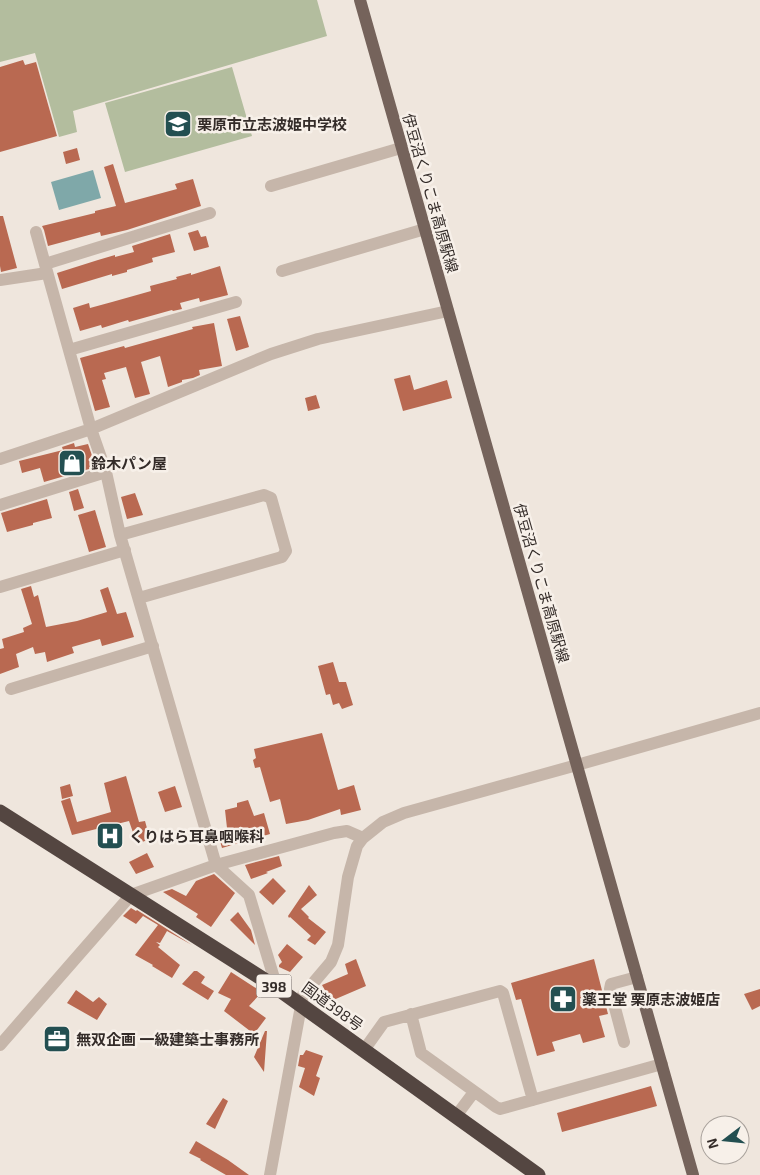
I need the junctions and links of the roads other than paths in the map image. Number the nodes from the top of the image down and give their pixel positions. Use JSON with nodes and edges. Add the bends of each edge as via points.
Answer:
{"nodes":[{"id":1,"x":360,"y":0,"type":"edge"},
{"id":2,"x":401,"y":148,"type":"junction"},
{"id":3,"x":271,"y":186,"type":"dead end"},
{"id":4,"x":210,"y":213,"type":"dead end"},
{"id":5,"x":425,"y":229,"type":"junction"},
{"id":6,"x":36,"y":232,"type":"dead end"},
{"id":7,"x":46,"y":268,"type":"junction"},
{"id":8,"x":282,"y":271,"type":"dead end"},
{"id":9,"x":0,"y":280,"type":"edge"},
{"id":10,"x":236,"y":302,"type":"dead end"},
{"id":11,"x":448,"y":311,"type":"junction"},
{"id":12,"x":69,"y":350,"type":"junction"},
{"id":13,"x":91,"y":429,"type":"junction"},
{"id":14,"x":0,"y":459,"type":"edge"},
{"id":15,"x":106,"y":472,"type":"junction"},
{"id":16,"x":0,"y":505,"type":"edge"},
{"id":17,"x":120,"y":535,"type":"junction"},
{"id":18,"x":125,"y":550,"type":"junction"},
{"id":19,"x":0,"y":587,"type":"edge"},
{"id":20,"x":139,"y":598,"type":"junction"},
{"id":21,"x":152,"y":646,"type":"junction"},
{"id":22,"x":11,"y":689,"type":"dead end"},
{"id":23,"x":760,"y":713,"type":"edge"},
{"id":24,"x":577,"y":765,"type":"junction"},
{"id":25,"x":0,"y":812,"type":"edge"},
{"id":26,"x":363,"y":838,"type":"junction"},
{"id":27,"x":216,"y":865,"type":"junction"},
{"id":28,"x":131,"y":894,"type":"junction"},
{"id":29,"x":637,"y":977,"type":"junction"},
{"id":30,"x":277,"y":988,"type":"junction"},
{"id":31,"x":300,"y":1004,"type":"junction"},
{"id":32,"x":411,"y":1014,"type":"junction"},
{"id":33,"x":624,"y":1042,"type":"dead end"},
{"id":34,"x":0,"y":1045,"type":"edge"},
{"id":35,"x":364,"y":1050,"type":"junction"},
{"id":36,"x":662,"y":1064,"type":"junction"},
{"id":37,"x":474,"y":1092,"type":"junction"},
{"id":38,"x":533,"y":1100,"type":"junction"},
{"id":39,"x":456,"y":1116,"type":"junction"},
{"id":40,"x":270,"y":1175,"type":"edge"},
{"id":41,"x":538,"y":1175,"type":"edge"},
{"id":42,"x":693,"y":1175,"type":"edge"}],
"edges":[{"from":1,"to":2,"type":"main road","name":"伊豆沼くりこま高原駅線"},
{"from":2,"to":3,"type":"street"},
{"from":2,"to":5,"type":"main road","name":"伊豆沼くりこま高原駅線"},
{"from":4,"to":7,"type":"street"},
{"from":5,"to":8,"type":"street"},
{"from":5,"to":11,"type":"main road","name":"伊豆沼くりこま高原駅線"},
{"from":6,"to":7,"type":"street"},
{"from":7,"to":9,"type":"street"},
{"from":7,"to":12,"type":"street"},
{"from":10,"to":12,"type":"street"},
{"from":11,"to":13,"type":"street","via":[[318,339],[272,354]]},
{"from":11,"to":24,"type":"main road","name":"伊豆沼くりこま高原駅線"},
{"from":12,"to":13,"type":"street"},
{"from":13,"to":14,"type":"street"},
{"from":13,"to":15,"type":"street"},
{"from":15,"to":16,"type":"street"},
{"from":15,"to":17,"type":"street"},
{"from":17,"to":18,"type":"street"},
{"from":17,"to":20,"type":"street","via":[[264,495],[271,498],[286,551],[282,557]]},
{"from":18,"to":19,"type":"street"},
{"from":18,"to":20,"type":"street"},
{"from":20,"to":21,"type":"street"},
{"from":21,"to":22,"type":"street"},
{"from":21,"to":27,"type":"street"},
{"from":23,"to":24,"type":"street"},
{"from":24,"to":26,"type":"street","via":[[404,813],[383,822]]},
{"from":24,"to":29,"type":"main road","name":"伊豆沼くりこま高原駅線"},
{"from":25,"to":28,"type":"highway","name":"国道398号","number":"398"},
{"from":26,"to":27,"type":"street","via":[[348,831],[334,833]]},
{"from":26,"to":31,"type":"street","via":[[357,846],[348,877],[338,945]]},
{"from":27,"to":28,"type":"street"},
{"from":27,"to":30,"type":"street","via":[[249,895]]},
{"from":28,"to":30,"type":"highway","name":"国道398号","number":"398"},
{"from":28,"to":34,"type":"street"},
{"from":29,"to":33,"type":"street","via":[[611,984],[610,989]]},
{"from":29,"to":36,"type":"main road","name":"伊豆沼くりこま高原駅線"},
{"from":30,"to":31,"type":"highway","name":"国道398号","number":"398"},
{"from":31,"to":35,"type":"highway","name":"国道398号","number":"398"},
{"from":31,"to":40,"type":"street"},
{"from":32,"to":35,"type":"street","via":[[384,1022]]},
{"from":32,"to":37,"type":"street","via":[[422,1053]]},
{"from":32,"to":38,"type":"street","via":[[503,992]]},
{"from":35,"to":39,"type":"highway","name":"国道398号","number":"398"},
{"from":36,"to":38,"type":"street"},
{"from":36,"to":42,"type":"main road","name":"伊豆沼くりこま高原駅線"},
{"from":37,"to":38,"type":"street","via":[[500,1109]]},
{"from":37,"to":39,"type":"street"},
{"from":39,"to":41,"type":"highway","name":"国道398号","number":"398"}]}
